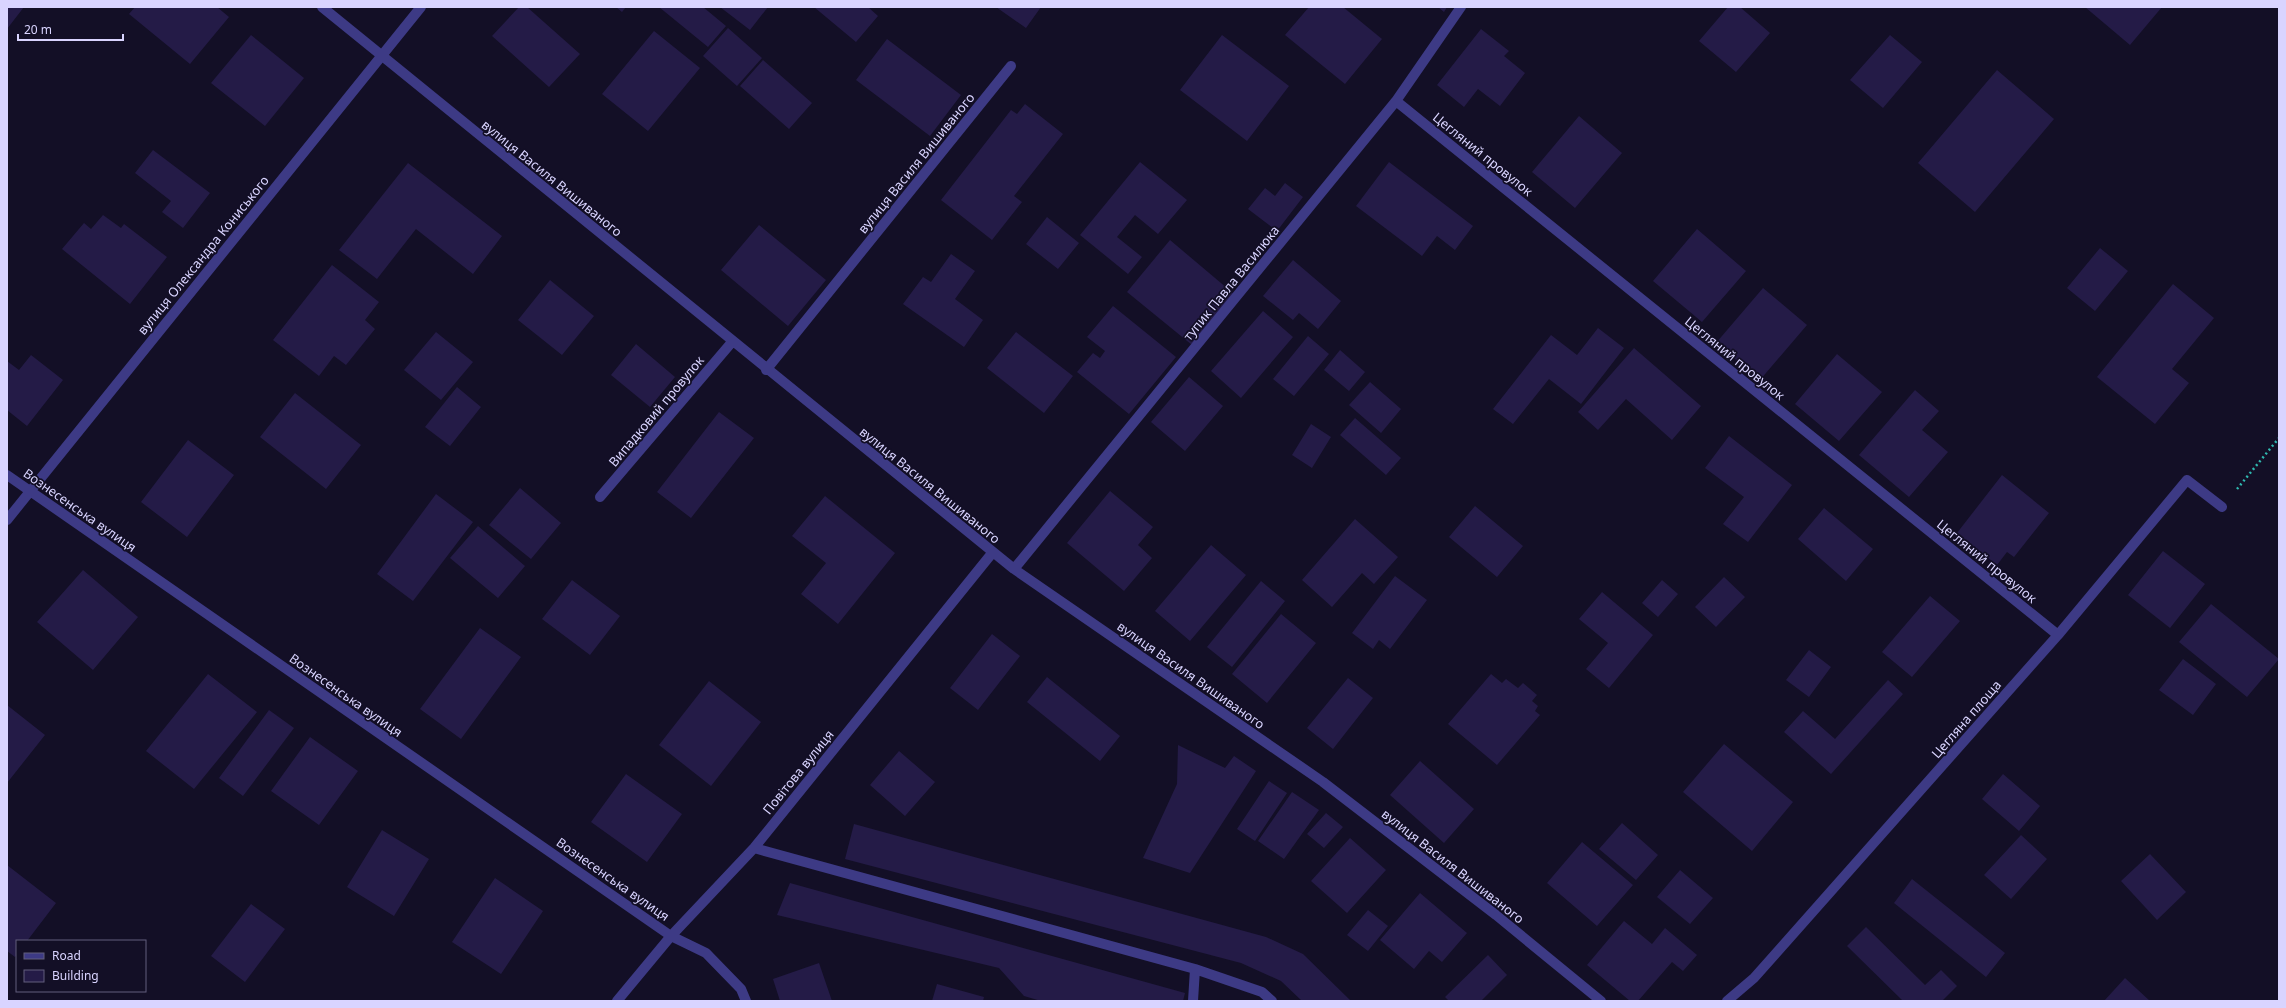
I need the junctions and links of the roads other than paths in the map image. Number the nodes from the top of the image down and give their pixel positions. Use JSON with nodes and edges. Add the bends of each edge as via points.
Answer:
{"nodes":[{"id":1,"x":322,"y":7,"type":"edge"},
{"id":2,"x":421,"y":7,"type":"edge"},
{"id":3,"x":1461,"y":7,"type":"edge"},
{"id":4,"x":381,"y":55,"type":"junction"},
{"id":5,"x":1011,"y":66,"type":"dead end"},
{"id":6,"x":1396,"y":101,"type":"junction"},
{"id":7,"x":732,"y":342,"type":"junction"},
{"id":8,"x":766,"y":370,"type":"junction"},
{"id":9,"x":7,"y":475,"type":"edge"},
{"id":10,"x":29,"y":491,"type":"junction"},
{"id":11,"x":600,"y":497,"type":"dead end"},
{"id":12,"x":2222,"y":507,"type":"road end"},
{"id":13,"x":7,"y":520,"type":"edge"},
{"id":14,"x":993,"y":552,"type":"junction"},
{"id":15,"x":1014,"y":569,"type":"junction"},
{"id":16,"x":2058,"y":635,"type":"junction"},
{"id":17,"x":754,"y":848,"type":"junction"},
{"id":18,"x":671,"y":936,"type":"junction"},
{"id":19,"x":1195,"y":969,"type":"junction"},
{"id":20,"x":617,"y":1001,"type":"edge"},
{"id":21,"x":746,"y":1001,"type":"edge"},
{"id":22,"x":1193,"y":1001,"type":"edge"},
{"id":23,"x":1272,"y":1001,"type":"edge"},
{"id":24,"x":1601,"y":1001,"type":"edge"},
{"id":25,"x":1727,"y":1001,"type":"edge"}],
"edges":[{"from":1,"to":4,"type":"street","name":"вулиця Василя Вишиваного"},
{"from":2,"to":4,"type":"street","name":"вулиця Олександра Кониського"},
{"from":3,"to":6,"type":"street","name":"тупик Павла Василюка"},
{"from":4,"to":7,"type":"street","name":"вулиця Василя Вишиваного"},
{"from":4,"to":10,"type":"street","name":"вулиця Олександра Кониського"},
{"from":5,"to":8,"type":"street","name":"вулиця Василя Вишиваного"},
{"from":6,"to":15,"type":"street","name":"тупик Павла Василюка"},
{"from":6,"to":16,"type":"street","name":"Цегляний провулок"},
{"from":7,"to":8,"type":"street","name":"вулиця Василя Вишиваного"},
{"from":7,"to":11,"type":"street","name":"Випадковий провулок"},
{"from":8,"to":14,"type":"street","name":"вулиця Василя Вишиваного"},
{"from":9,"to":10,"type":"street","name":"Вознесенська вулиця"},
{"from":10,"to":13,"type":"street","name":"вулиця Олександра Кониського"},
{"from":10,"to":18,"type":"street","name":"Вознесенська вулиця"},
{"from":12,"to":16,"type":"street","name":"Цегляна площа","via":[[2187,480]]},
{"from":14,"to":15,"type":"street","name":"вулиця Василя Вишиваного"},
{"from":14,"to":17,"type":"street","name":"Повітова вулиця"},
{"from":15,"to":24,"type":"street","name":"вулиця Василя Вишиваного","via":[[1322,782],[1496,915]]},
{"from":16,"to":25,"type":"street","name":"Цегляна площа","via":[[1754,978]]},
{"from":17,"to":18,"type":"street","name":"Повітова вулиця"},
{"from":17,"to":19,"type":"street"},
{"from":18,"to":20,"type":"street","name":"Повітова вулиця"},
{"from":18,"to":21,"type":"street","name":"Вознесенська вулиця","via":[[706,954],[741,988]]},
{"from":19,"to":22,"type":"street"},
{"from":19,"to":23,"type":"street","via":[[1262,992]]}]}
